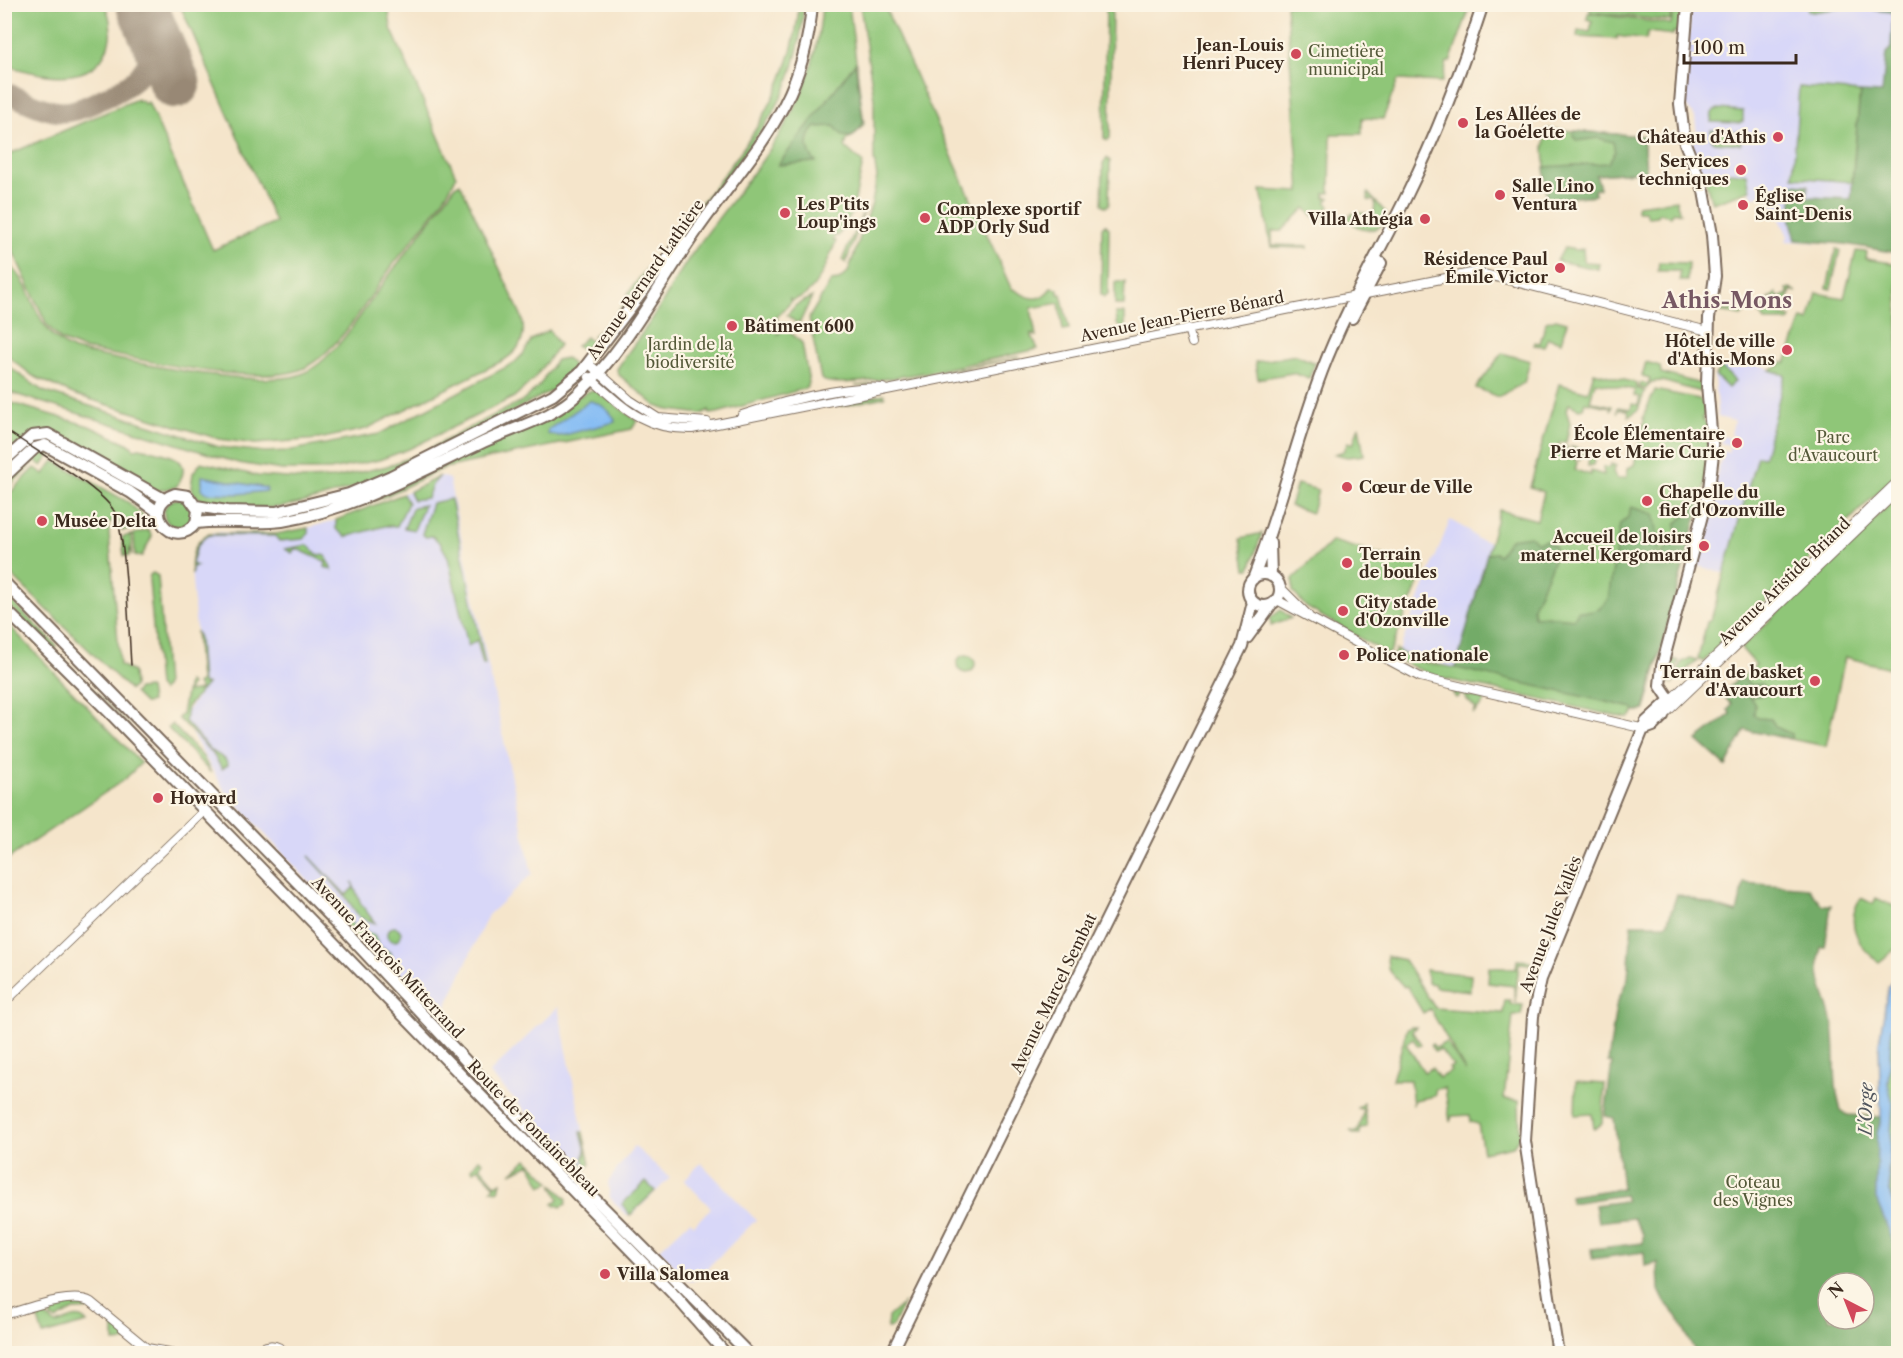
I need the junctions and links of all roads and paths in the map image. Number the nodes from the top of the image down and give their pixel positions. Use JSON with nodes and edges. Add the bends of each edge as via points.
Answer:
{"nodes":[{"id":1,"x":806,"y":4,"type":"edge"},
{"id":2,"x":812,"y":4,"type":"edge"},
{"id":3,"x":1483,"y":4,"type":"edge"},
{"id":4,"x":1688,"y":4,"type":"edge"},
{"id":5,"x":1361,"y":295,"type":"junction"},
{"id":6,"x":1188,"y":328,"type":"junction"},
{"id":7,"x":1708,"y":331,"type":"junction"},
{"id":8,"x":1192,"y":343,"type":"dead end"},
{"id":9,"x":585,"y":367,"type":"junction"},
{"id":10,"x":595,"y":376,"type":"junction"},
{"id":11,"x":4,"y":461,"type":"edge"},
{"id":12,"x":4,"y":477,"type":"edge"},
{"id":13,"x":1899,"y":481,"type":"edge"},
{"id":14,"x":1899,"y":491,"type":"edge"},
{"id":15,"x":164,"y":500,"type":"junction"},
{"id":16,"x":196,"y":506,"type":"junction"},
{"id":17,"x":158,"y":512,"type":"junction"},
{"id":18,"x":196,"y":523,"type":"junction"},
{"id":19,"x":1270,"y":537,"type":"junction"},
{"id":20,"x":1817,"y":564,"type":"junction"},
{"id":21,"x":1270,"y":576,"type":"junction"},
{"id":22,"x":1253,"y":579,"type":"junction"},
{"id":23,"x":4,"y":582,"type":"edge"},
{"id":24,"x":1280,"y":588,"type":"junction"},
{"id":25,"x":1253,"y":602,"type":"junction"},
{"id":26,"x":1274,"y":602,"type":"junction"},
{"id":27,"x":4,"y":608,"type":"edge"},
{"id":28,"x":1311,"y":618,"type":"junction"},
{"id":29,"x":1242,"y":646,"type":"junction"},
{"id":30,"x":1670,"y":700,"type":"junction"},
{"id":31,"x":1665,"y":714,"type":"junction"},
{"id":32,"x":1645,"y":729,"type":"junction"},
{"id":33,"x":204,"y":811,"type":"junction"},
{"id":34,"x":4,"y":1003,"type":"edge"},
{"id":35,"x":4,"y":1315,"type":"edge"},
{"id":36,"x":180,"y":1353,"type":"edge"},
{"id":37,"x":254,"y":1353,"type":"edge"},
{"id":38,"x":286,"y":1353,"type":"edge"},
{"id":39,"x":726,"y":1353,"type":"edge"},
{"id":40,"x":749,"y":1353,"type":"edge"},
{"id":41,"x":891,"y":1353,"type":"edge"},
{"id":42,"x":1558,"y":1353,"type":"edge"}],
"edges":[{"from":1,"to":9,"type":"main road","name":"Avenue Bernard Lathière","via":[[796,68],[775,113]]},
{"from":2,"to":10,"type":"main road","name":"Avenue Bernard Lathière","via":[[803,63],[783,111]]},
{"from":3,"to":5,"type":"main road","via":[[1396,232]]},
{"from":4,"to":7,"type":"main road","via":[[1680,104],[1686,149],[1708,206],[1715,264]]},
{"from":5,"to":6,"type":"street","name":"Avenue Jean-Pierre Bénard"},
{"from":5,"to":7,"type":"street","name":"Avenue Jean-Pierre Bénard","via":[[1482,272]]},
{"from":5,"to":19,"type":"main road","via":[[1317,388]]},
{"from":6,"to":8,"type":"street"},
{"from":6,"to":10,"type":"street","name":"Avenue Jean-Pierre Bénard","via":[[730,422],[673,429],[638,417]]},
{"from":7,"to":30,"type":"main road","via":[[1712,474],[1662,666],[1660,685]]},
{"from":9,"to":10,"type":"street","name":"Avenue Jean-Pierre Bénard"},
{"from":9,"to":16,"type":"main road","name":"Avenue Bernard Lathière","via":[[541,402],[349,494],[276,512]]},
{"from":10,"to":18,"type":"main road","name":"Avenue Bernard Lathière","via":[[571,400],[546,415],[358,501],[280,521]]},
{"from":11,"to":15,"type":"main road","via":[[32,436],[48,434]]},
{"from":12,"to":17,"type":"main road","name":"Avenue Bernard Lathière","via":[[34,448],[45,445]]},
{"from":13,"to":20,"type":"street","name":"Avenue Aristide Briand"},
{"from":14,"to":20,"type":"street","name":"Avenue Aristide Briand"},
{"from":15,"to":16,"type":"main road","name":"Avenue Bernard Lathière","via":[[182,494]]},
{"from":15,"to":17,"type":"main road"},
{"from":16,"to":18,"type":"main road"},
{"from":17,"to":18,"type":"main road","name":"Avenue Bernard Lathière","via":[[164,526],[173,532],[184,532]]},
{"from":19,"to":21,"type":"main road"},
{"from":19,"to":22,"type":"main road"},
{"from":20,"to":30,"type":"street","name":"Avenue Aristide Briand"},
{"from":20,"to":31,"type":"street","name":"Avenue Aristide Briand"},
{"from":21,"to":22,"type":"main road"},
{"from":21,"to":24,"type":"main road"},
{"from":22,"to":25,"type":"main road","via":[[1248,589]]},
{"from":23,"to":40,"type":"main road","name":"Avenue François Mitterrand","via":[[340,926],[590,1194]]},
{"from":24,"to":26,"type":"main road"},
{"from":24,"to":28,"type":"street"},
{"from":25,"to":26,"type":"main road","via":[[1262,606]]},
{"from":25,"to":29,"type":"main road","name":"Avenue Marcel Sembat"},
{"from":26,"to":28,"type":"street"},
{"from":26,"to":29,"type":"main road","name":"Avenue Marcel Sembat"},
{"from":27,"to":33,"type":"main road","name":"Route de Fontainebleau"},
{"from":28,"to":32,"type":"street","via":[[1420,677]]},
{"from":29,"to":41,"type":"main road","name":"Avenue Marcel Sembat"},
{"from":30,"to":31,"type":"main road"},
{"from":30,"to":32,"type":"main road","name":"Avenue Jules Vallès","via":[[1648,717]]},
{"from":31,"to":32,"type":"main road"},
{"from":32,"to":42,"type":"main road","name":"Avenue Jules Vallès","via":[[1541,979],[1533,1016],[1525,1141]]},
{"from":33,"to":34,"type":"street"},
{"from":33,"to":39,"type":"main road","name":"Route de Fontainebleau","via":[[510,1124]]},
{"from":35,"to":36,"type":"street","via":[[82,1298],[147,1348]]},
{"from":37,"to":38,"type":"street","via":[[273,1345]]}]}
